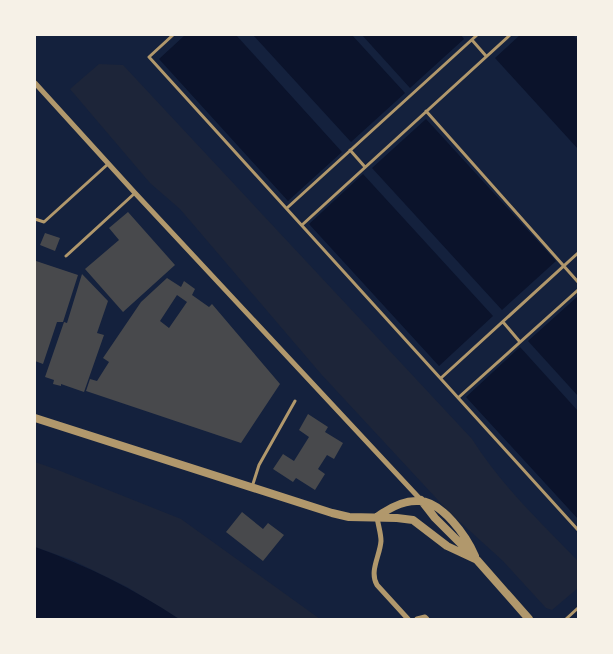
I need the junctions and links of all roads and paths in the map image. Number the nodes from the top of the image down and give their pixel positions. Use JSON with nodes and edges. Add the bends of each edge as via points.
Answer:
{"nodes":[{"id":1,"x":173,"y":35,"type":"edge"},
{"id":2,"x":477,"y":35,"type":"edge"},
{"id":3,"x":510,"y":35,"type":"edge"},
{"id":4,"x":472,"y":40,"type":"junction"},
{"id":5,"x":486,"y":56,"type":"junction"},
{"id":6,"x":35,"y":83,"type":"edge"},
{"id":7,"x":426,"y":111,"type":"junction"},
{"id":8,"x":350,"y":150,"type":"junction"},
{"id":9,"x":108,"y":164,"type":"junction"},
{"id":10,"x":365,"y":167,"type":"junction"},
{"id":11,"x":134,"y":193,"type":"junction"},
{"id":12,"x":286,"y":208,"type":"junction"},
{"id":13,"x":35,"y":219,"type":"edge"},
{"id":14,"x":302,"y":225,"type":"junction"},
{"id":15,"x":578,"y":253,"type":"edge"},
{"id":16,"x":66,"y":256,"type":"dead end"},
{"id":17,"x":564,"y":265,"type":"junction"},
{"id":18,"x":578,"y":282,"type":"edge"},
{"id":19,"x":578,"y":290,"type":"edge"},
{"id":20,"x":503,"y":322,"type":"junction"},
{"id":21,"x":520,"y":342,"type":"junction"},
{"id":22,"x":441,"y":378,"type":"junction"},
{"id":23,"x":459,"y":397,"type":"junction"},
{"id":24,"x":295,"y":401,"type":"dead end"},
{"id":25,"x":35,"y":418,"type":"edge"},
{"id":26,"x":251,"y":488,"type":"junction"},
{"id":27,"x":421,"y":500,"type":"junction"},
{"id":28,"x":377,"y":517,"type":"junction"},
{"id":29,"x":578,"y":530,"type":"edge"},
{"id":30,"x":477,"y":560,"type":"junction"},
{"id":31,"x":578,"y":608,"type":"edge"},
{"id":32,"x":408,"y":619,"type":"edge"},
{"id":33,"x":417,"y":619,"type":"edge"},
{"id":34,"x":427,"y":619,"type":"edge"},
{"id":35,"x":529,"y":619,"type":"edge"},
{"id":36,"x":566,"y":619,"type":"edge"}],
"edges":[{"from":1,"to":12,"type":"lane","via":[[149,57]]},
{"from":2,"to":4,"type":"lane"},
{"from":3,"to":5,"type":"lane"},
{"from":4,"to":5,"type":"lane"},
{"from":4,"to":8,"type":"lane"},
{"from":5,"to":7,"type":"lane"},
{"from":6,"to":9,"type":"street"},
{"from":7,"to":10,"type":"lane"},
{"from":7,"to":17,"type":"lane"},
{"from":8,"to":10,"type":"lane"},
{"from":8,"to":12,"type":"lane"},
{"from":9,"to":11,"type":"street"},
{"from":9,"to":13,"type":"lane","via":[[44,222]]},
{"from":10,"to":14,"type":"lane"},
{"from":11,"to":16,"type":"lane"},
{"from":11,"to":27,"type":"street"},
{"from":12,"to":14,"type":"lane"},
{"from":14,"to":22,"type":"lane"},
{"from":15,"to":17,"type":"lane"},
{"from":17,"to":18,"type":"lane"},
{"from":17,"to":20,"type":"lane"},
{"from":19,"to":21,"type":"lane"},
{"from":20,"to":21,"type":"lane"},
{"from":20,"to":22,"type":"lane"},
{"from":21,"to":23,"type":"lane"},
{"from":22,"to":23,"type":"lane"},
{"from":23,"to":29,"type":"lane"},
{"from":24,"to":26,"type":"lane","via":[[259,465]]},
{"from":25,"to":26,"type":"street"},
{"from":26,"to":28,"type":"street","via":[[349,517]]},
{"from":27,"to":28,"type":"street","via":[[399,505]]},
{"from":27,"to":30,"type":"street","via":[[441,510],[471,546]]},
{"from":28,"to":30,"type":"street","via":[[413,520],[447,546]]},
{"from":28,"to":32,"type":"street","via":[[381,538],[374,579]]},
{"from":30,"to":35,"type":"street"},
{"from":31,"to":36,"type":"lane"},
{"from":33,"to":34,"type":"street"}]}
